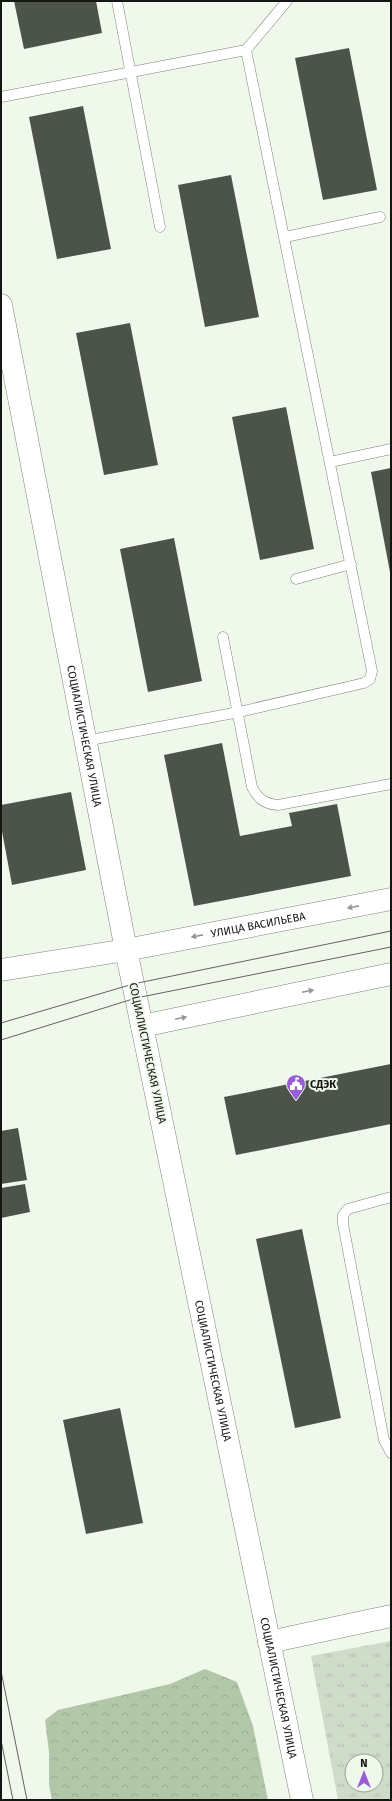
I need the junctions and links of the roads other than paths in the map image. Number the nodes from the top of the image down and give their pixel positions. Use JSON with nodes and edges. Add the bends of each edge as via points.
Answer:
{"nodes":[{"id":1,"x":117,"y":1,"type":"edge"},
{"id":2,"x":287,"y":1,"type":"edge"},
{"id":3,"x":246,"y":50,"type":"junction"},
{"id":4,"x":131,"y":72,"type":"junction"},
{"id":5,"x":1,"y":97,"type":"edge"},
{"id":6,"x":380,"y":217,"type":"dead end"},
{"id":7,"x":160,"y":227,"type":"dead end"},
{"id":8,"x":285,"y":237,"type":"junction"},
{"id":9,"x":1,"y":305,"type":"edge"},
{"id":10,"x":391,"y":449,"type":"edge"},
{"id":11,"x":330,"y":462,"type":"junction"},
{"id":12,"x":351,"y":564,"type":"junction"},
{"id":13,"x":296,"y":579,"type":"dead end"},
{"id":14,"x":223,"y":636,"type":"dead end"},
{"id":15,"x":239,"y":712,"type":"junction"},
{"id":16,"x":85,"y":741,"type":"junction"},
{"id":17,"x":391,"y":784,"type":"edge"},
{"id":18,"x":391,"y":899,"type":"edge"},
{"id":19,"x":126,"y":950,"type":"junction"},
{"id":20,"x":1,"y":970,"type":"edge"},
{"id":21,"x":391,"y":974,"type":"edge"},
{"id":22,"x":142,"y":1026,"type":"junction"},
{"id":23,"x":391,"y":1197,"type":"edge"},
{"id":24,"x":391,"y":1453,"type":"edge"},
{"id":25,"x":391,"y":1616,"type":"edge"},
{"id":26,"x":269,"y":1642,"type":"junction"},
{"id":27,"x":302,"y":1800,"type":"edge"}],
"edges":[{"from":1,"to":4,"type":"lane"},
{"from":2,"to":3,"type":"lane"},
{"from":3,"to":4,"type":"lane"},
{"from":3,"to":8,"type":"lane"},
{"from":4,"to":5,"type":"lane"},
{"from":4,"to":7,"type":"lane"},
{"from":6,"to":8,"type":"lane"},
{"from":8,"to":11,"type":"lane"},
{"from":9,"to":16,"type":"street","name":"СОЦИАЛИСТИЧЕСКАЯ УЛИЦА"},
{"from":10,"to":11,"type":"lane"},
{"from":11,"to":12,"type":"lane"},
{"from":12,"to":13,"type":"lane"},
{"from":12,"to":15,"type":"lane","via":[[372,671],[370,679],[364,683]]},
{"from":14,"to":15,"type":"lane"},
{"from":15,"to":16,"type":"lane"},
{"from":15,"to":17,"type":"lane","via":[[252,787],[269,805]]},
{"from":16,"to":19,"type":"street","name":"СОЦИАЛИСТИЧЕСКАЯ УЛИЦА"},
{"from":18,"to":19,"type":"street","name":"УЛИЦА ВАСИЛЬЕВА","one_way":true},
{"from":19,"to":20,"type":"street","name":"УЛИЦА ВАСИЛЬЕВА"},
{"from":19,"to":22,"type":"street","name":"СОЦИАЛИСТИЧЕСКАЯ УЛИЦА"},
{"from":22,"to":21,"type":"street","one_way":true},
{"from":22,"to":26,"type":"street","name":"СОЦИАЛИСТИЧЕСКАЯ УЛИЦА"},
{"from":23,"to":24,"type":"lane","via":[[348,1209],[343,1215],[342,1224],[384,1440]]},
{"from":25,"to":26,"type":"street"},
{"from":26,"to":27,"type":"street","name":"СОЦИАЛИСТИЧЕСКАЯ УЛИЦА"}]}
